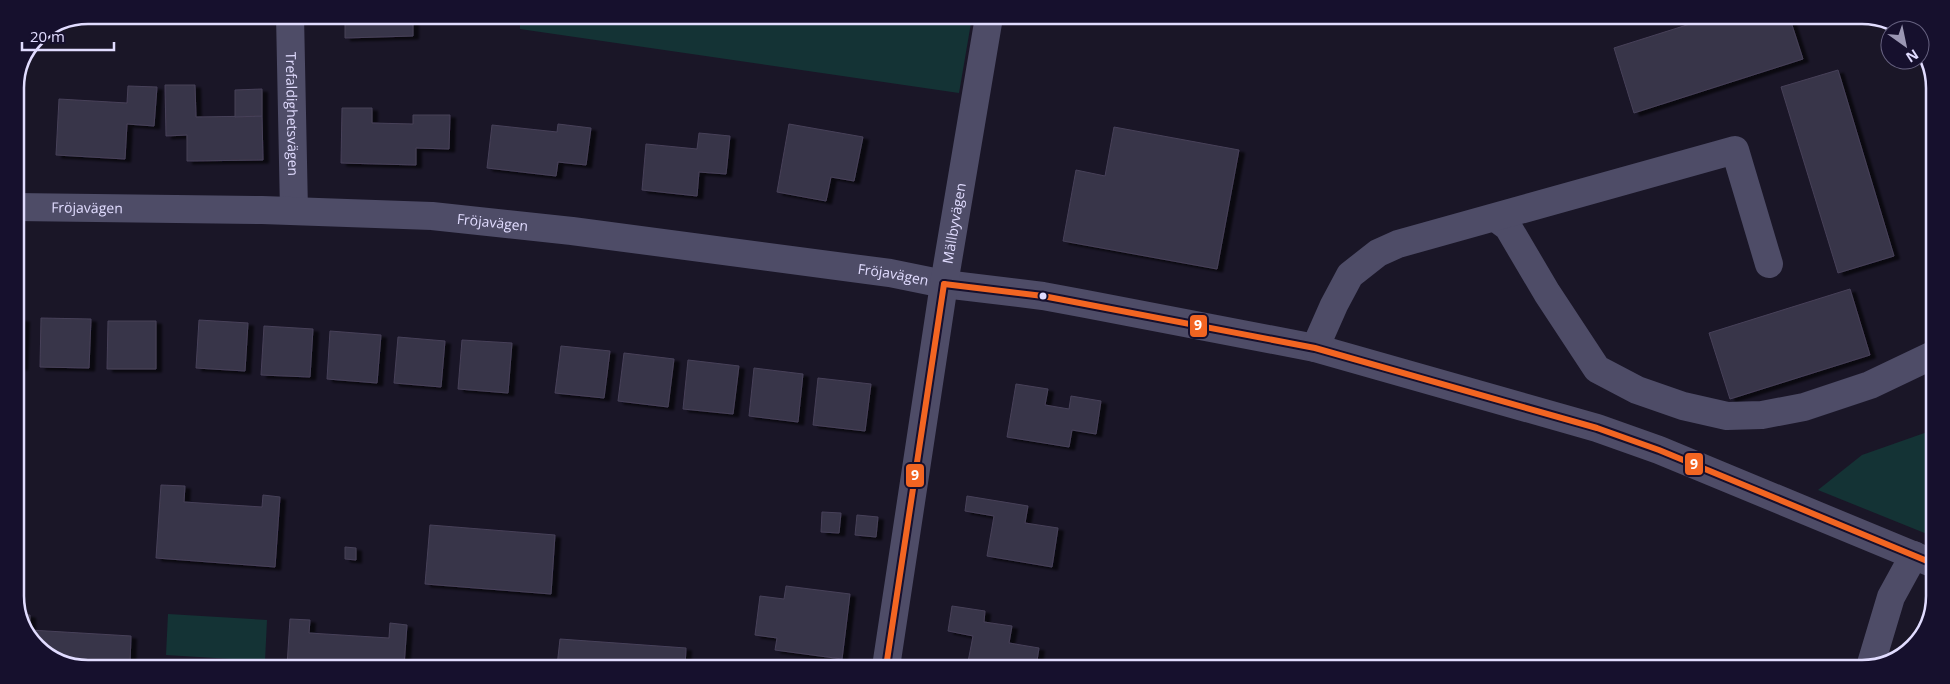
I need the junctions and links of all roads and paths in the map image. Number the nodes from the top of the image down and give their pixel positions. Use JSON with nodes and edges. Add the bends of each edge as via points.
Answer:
{"nodes":[{"id":1,"x":290,"y":24,"type":"edge"},
{"id":2,"x":988,"y":24,"type":"edge"},
{"id":3,"x":24,"y":207,"type":"edge"},
{"id":4,"x":294,"y":211,"type":"junction"},
{"id":5,"x":1496,"y":218,"type":"junction"},
{"id":6,"x":1769,"y":264,"type":"dead end"},
{"id":7,"x":944,"y":284,"type":"junction"},
{"id":8,"x":1315,"y":348,"type":"junction"},
{"id":9,"x":1926,"y":358,"type":"edge"},
{"id":10,"x":1923,"y":559,"type":"edge"},
{"id":11,"x":887,"y":660,"type":"edge"},
{"id":12,"x":1872,"y":660,"type":"edge"}],
"edges":[{"from":1,"to":4,"type":"street","name":"Trefaldighetsvägen"},
{"from":2,"to":7,"type":"street","name":"Mällbyvägen"},
{"from":3,"to":4,"type":"street","name":"Fröjavägen"},
{"from":4,"to":7,"type":"street","name":"Fröjavägen","via":[[432,216],[528,226],[890,272]]},
{"from":5,"to":6,"type":"street","via":[[1735,150]]},
{"from":5,"to":8,"type":"street","via":[[1398,244],[1378,253],[1350,276]]},
{"from":5,"to":9,"type":"street","via":[[1508,227],[1597,368],[1637,390],[1683,406],[1726,416],[1762,415],[1804,407],[1870,385]]},
{"from":7,"to":8,"type":"street","name":"Fröjavägen","via":[[1043,296]]},
{"from":7,"to":11,"type":"street","name":"Mällbyvägen"},
{"from":8,"to":10,"type":"street","name":"Fröjavägen","via":[[1597,428]]},
{"from":10,"to":12,"type":"street","name":"Fröjavägen","via":[[1891,597]]}]}
